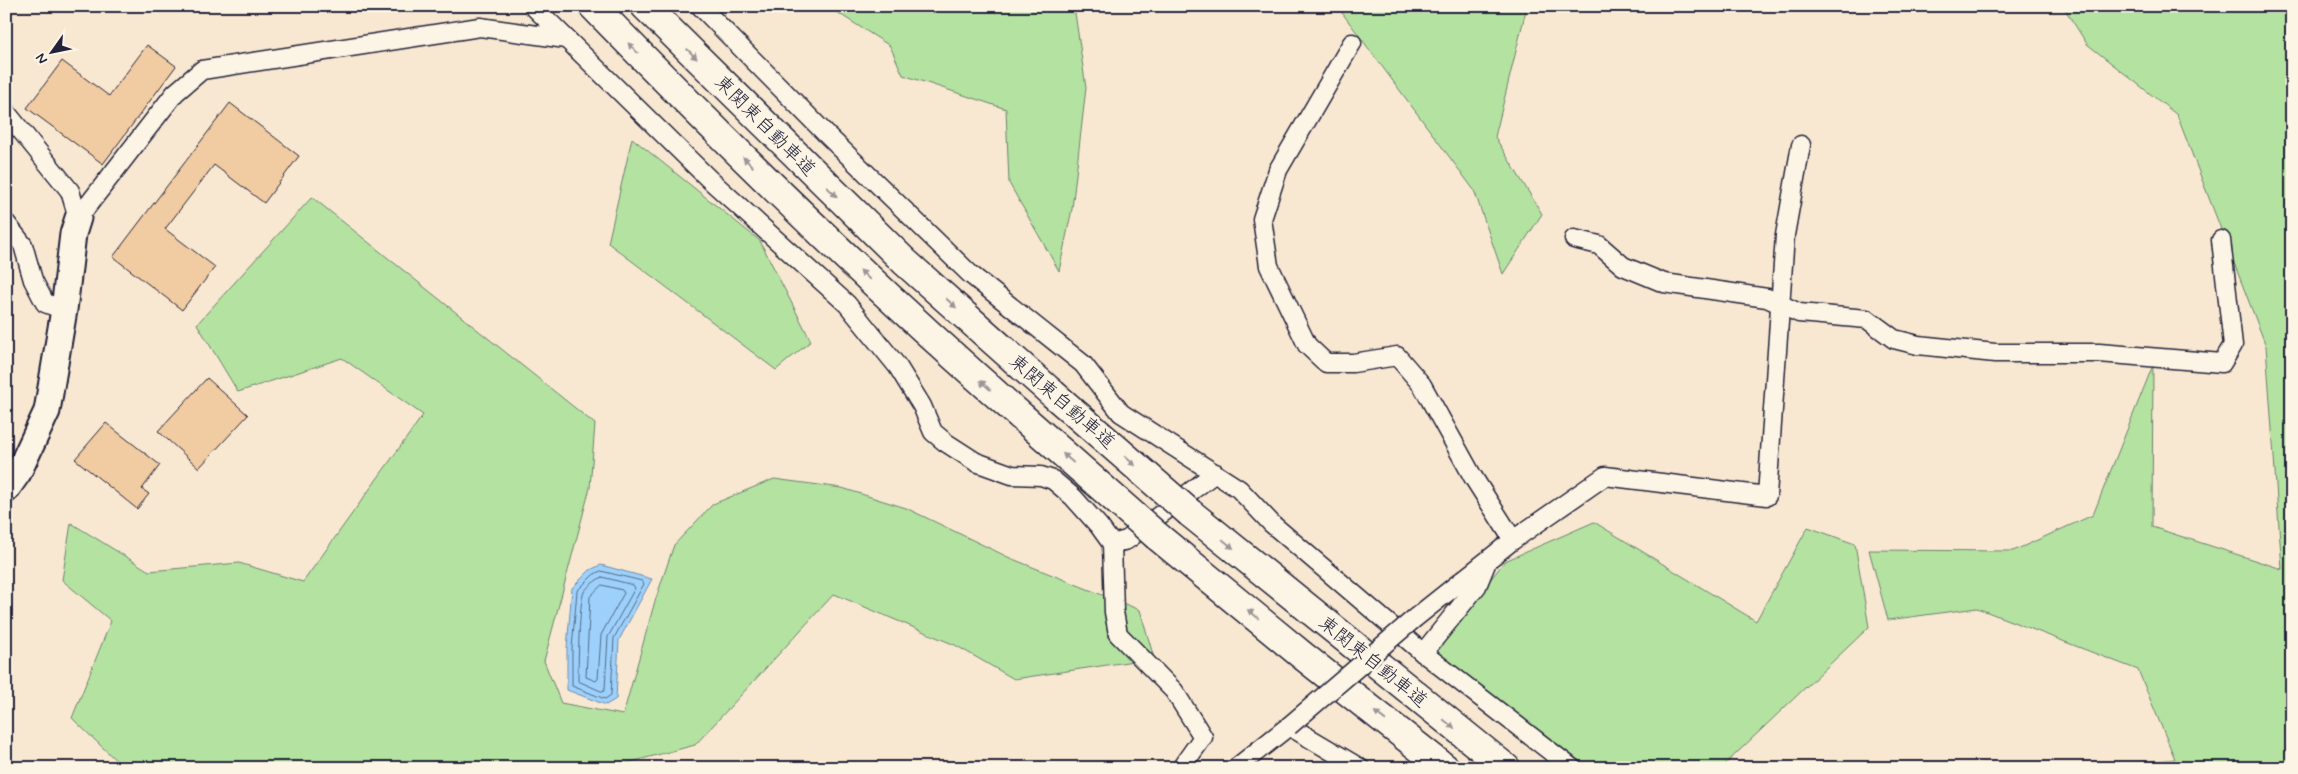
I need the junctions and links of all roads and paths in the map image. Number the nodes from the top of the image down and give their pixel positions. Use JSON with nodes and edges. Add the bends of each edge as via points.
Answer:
{"nodes":[{"id":1,"x":533,"y":6,"type":"edge"},
{"id":2,"x":593,"y":6,"type":"edge"},
{"id":3,"x":645,"y":6,"type":"edge"},
{"id":4,"x":700,"y":6,"type":"edge"},
{"id":5,"x":566,"y":39,"type":"junction"},
{"id":6,"x":1352,"y":42,"type":"dead end"},
{"id":7,"x":6,"y":112,"type":"edge"},
{"id":8,"x":1801,"y":145,"type":"dead end"},
{"id":9,"x":78,"y":218,"type":"junction"},
{"id":10,"x":6,"y":224,"type":"edge"},
{"id":11,"x":1574,"y":239,"type":"dead end"},
{"id":12,"x":2221,"y":240,"type":"dead end"},
{"id":13,"x":1781,"y":304,"type":"junction"},
{"id":14,"x":64,"y":310,"type":"junction"},
{"id":15,"x":1215,"y":473,"type":"junction"},
{"id":16,"x":6,"y":490,"type":"edge"},
{"id":17,"x":1513,"y":540,"type":"junction"},
{"id":18,"x":1112,"y":544,"type":"junction"},
{"id":19,"x":1487,"y":562,"type":"junction"},
{"id":20,"x":1424,"y":653,"type":"junction"},
{"id":21,"x":1289,"y":726,"type":"junction"},
{"id":22,"x":1181,"y":768,"type":"edge"},
{"id":23,"x":1236,"y":768,"type":"edge"},
{"id":24,"x":1360,"y":768,"type":"edge"},
{"id":25,"x":1445,"y":768,"type":"edge"},
{"id":26,"x":1506,"y":768,"type":"edge"},
{"id":27,"x":1572,"y":768,"type":"edge"}],
"edges":[{"from":1,"to":5,"type":"street"},
{"from":25,"to":2,"type":"highway","name":"東関東自動車道","one_way":true,"bridge":true,"via":[[1157,536],[1022,417],[877,287],[666,82]]},
{"from":3,"to":26,"type":"highway","name":"東関東自動車道","one_way":true,"bridge":true,"via":[[904,262],[1053,394],[1190,513]]},
{"from":4,"to":15,"type":"street","via":[[970,274],[1083,364],[1121,413]]},
{"from":5,"to":9,"type":"street","via":[[480,27],[202,70],[175,94]]},
{"from":5,"to":18,"type":"street","via":[[709,179],[846,304],[898,367],[922,406],[933,432],[976,462],[1012,475],[1041,476],[1053,480],[1073,497]]},
{"from":6,"to":17,"type":"street","via":[[1278,170],[1262,218],[1269,266],[1307,345],[1326,363],[1353,363],[1397,356],[1422,385],[1473,477]]},
{"from":7,"to":9,"type":"street","via":[[70,191]]},
{"from":8,"to":13,"type":"street","via":[[1785,235]]},
{"from":9,"to":14,"type":"street"},
{"from":10,"to":14,"type":"street","via":[[23,245],[45,303]]},
{"from":11,"to":13,"type":"street","via":[[1599,245],[1623,266],[1664,283],[1767,298]]},
{"from":12,"to":13,"type":"street","via":[[2232,345],[2222,363],[2099,352],[1995,353],[1918,345],[1894,339],[1867,319],[1799,313]]},
{"from":13,"to":17,"type":"street","via":[[1768,496],[1605,476]]},
{"from":14,"to":16,"type":"street","via":[[47,411],[18,473]]},
{"from":15,"to":18,"type":"street","via":[[1127,540]]},
{"from":15,"to":20,"type":"street","via":[[1239,489],[1272,524]]},
{"from":17,"to":19,"type":"street"},
{"from":18,"to":22,"type":"street","via":[[1114,612],[1118,634],[1174,691],[1204,737]]},
{"from":19,"to":20,"type":"street","via":[[1477,586]]},
{"from":19,"to":21,"type":"street","bridge":true,"via":[[1415,618]]},
{"from":20,"to":27,"type":"street"},
{"from":21,"to":23,"type":"street"},
{"from":21,"to":24,"type":"street"}]}
